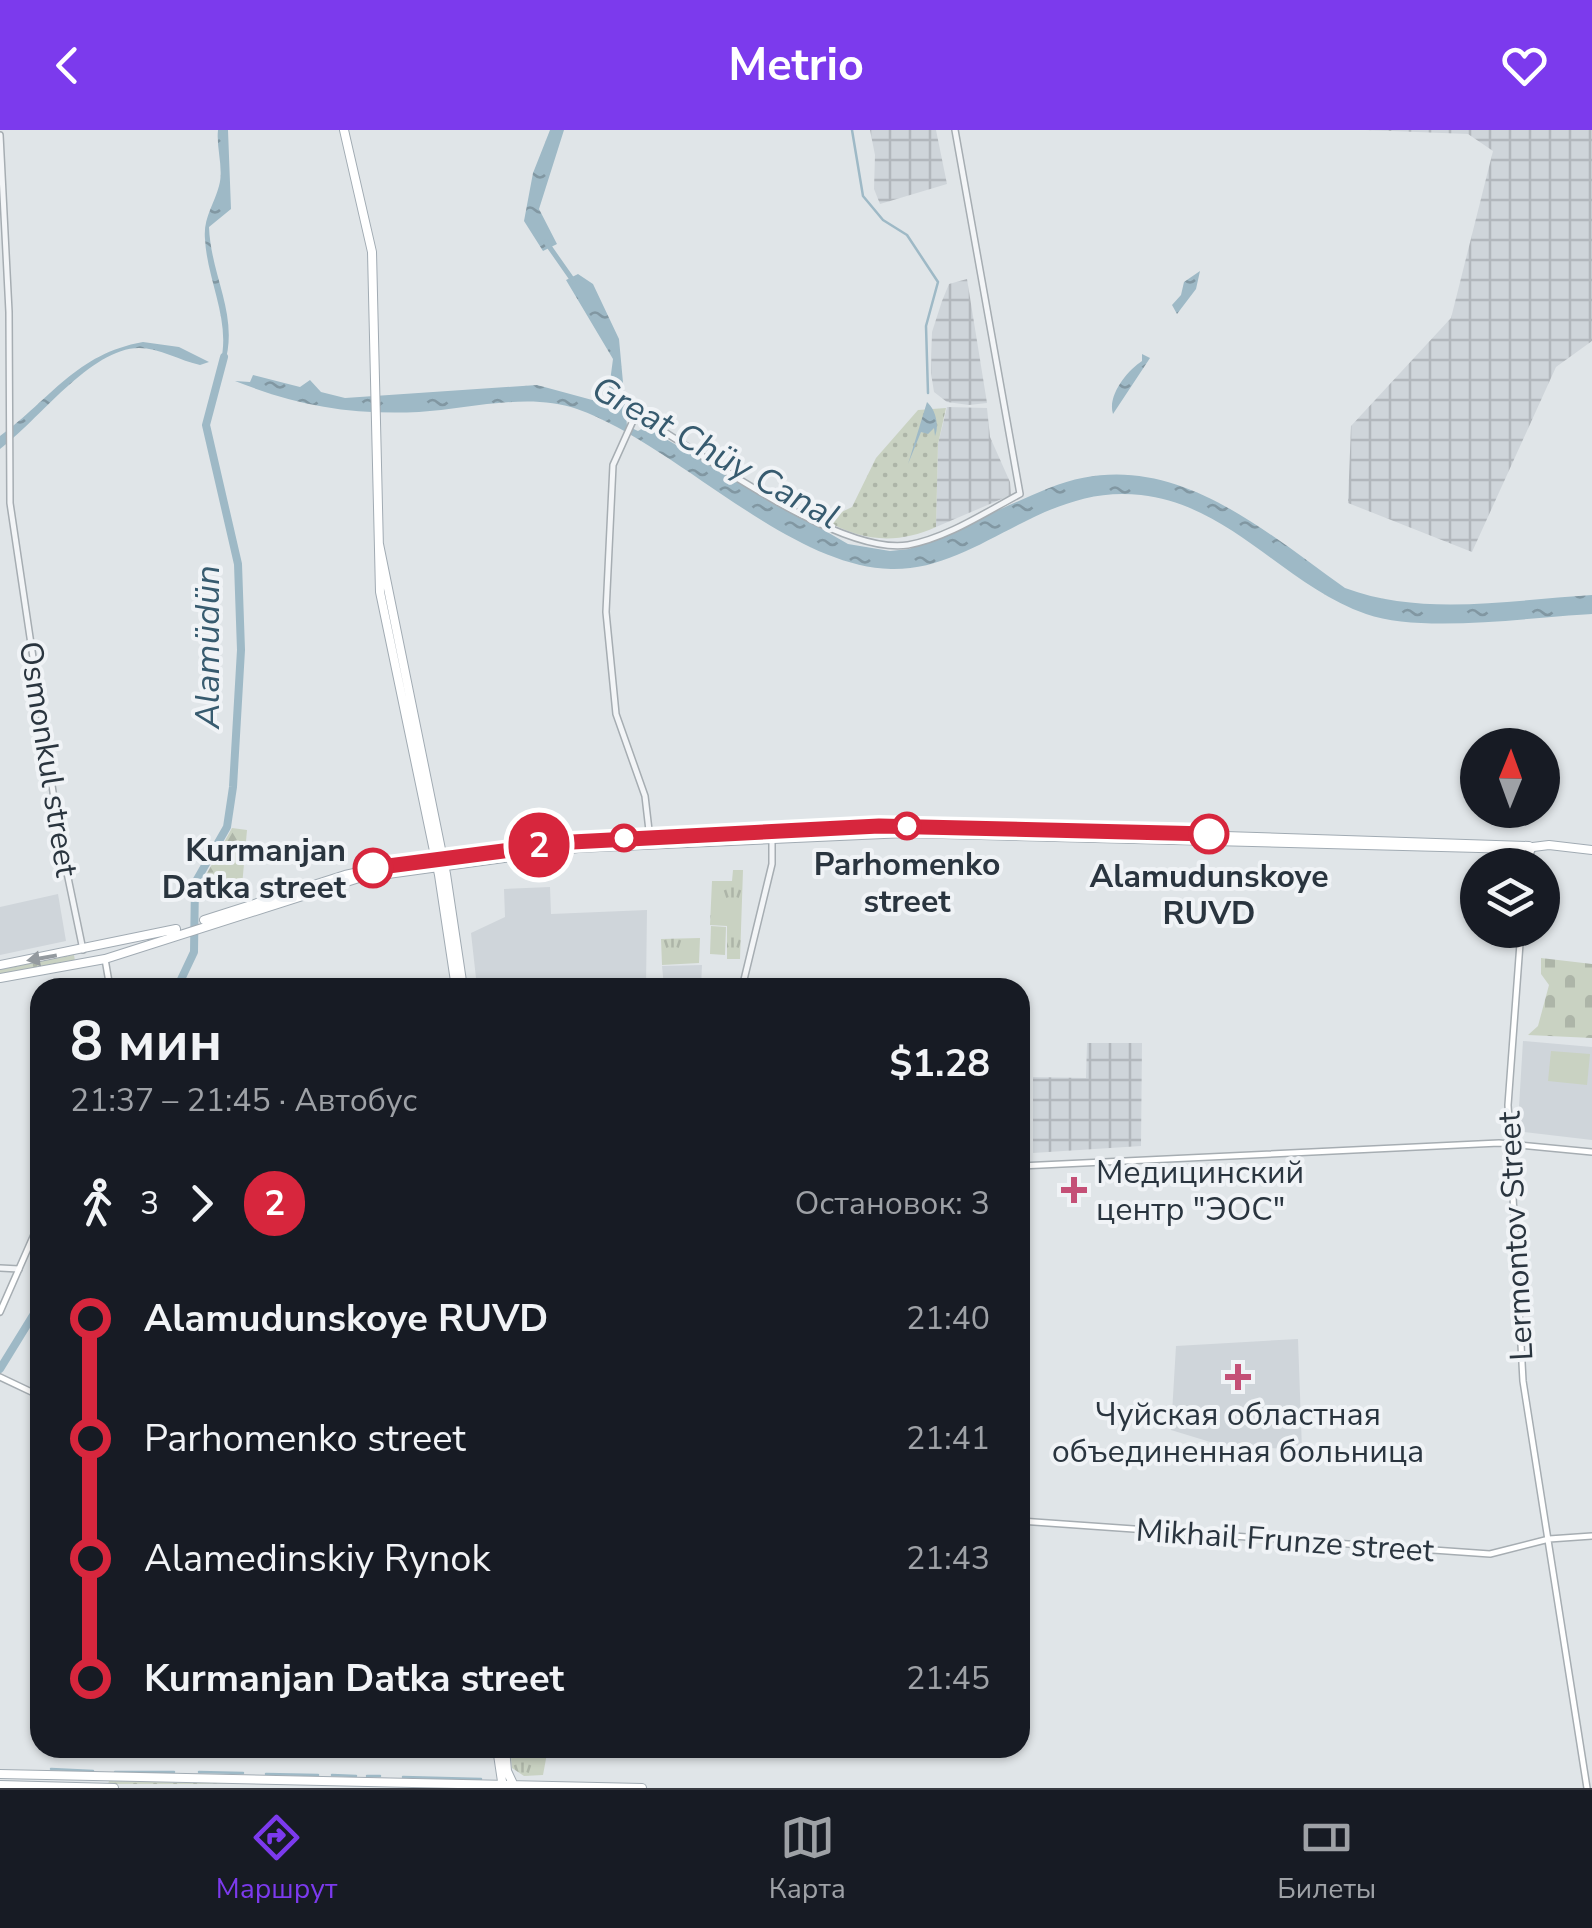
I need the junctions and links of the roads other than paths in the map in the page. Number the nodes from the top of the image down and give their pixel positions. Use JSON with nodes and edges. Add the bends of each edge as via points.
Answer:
{"nodes":[{"id":1,"x":344,"y":130,"type":"edge"},
{"id":2,"x":955,"y":130,"type":"edge"},
{"id":3,"x":0,"y":135,"type":"edge"},
{"id":4,"x":772,"y":835,"type":"junction"},
{"id":5,"x":650,"y":840,"type":"junction"},
{"id":6,"x":1533,"y":848,"type":"joint"},
{"id":7,"x":1592,"y":850,"type":"edge"},
{"id":8,"x":438,"y":861,"type":"junction"},
{"id":9,"x":179,"y":930,"type":"junction"},
{"id":10,"x":100,"y":946,"type":"junction"},
{"id":11,"x":1520,"y":948,"type":"edge"},
{"id":12,"x":83,"y":950,"type":"junction"},
{"id":13,"x":105,"y":959,"type":"junction"},
{"id":14,"x":86,"y":964,"type":"junction"},
{"id":15,"x":0,"y":965,"type":"edge"},
{"id":16,"x":0,"y":978,"type":"edge"},
{"id":17,"x":108,"y":978,"type":"edge"},
{"id":18,"x":457,"y":978,"type":"edge"},
{"id":19,"x":744,"y":978,"type":"edge"},
{"id":20,"x":1508,"y":1143,"type":"junction"},
{"id":21,"x":1592,"y":1152,"type":"edge"},
{"id":22,"x":1030,"y":1166,"type":"edge"},
{"id":23,"x":30,"y":1246,"type":"edge"},
{"id":24,"x":0,"y":1268,"type":"edge"},
{"id":25,"x":20,"y":1270,"type":"junction"},
{"id":26,"x":0,"y":1312,"type":"edge"},
{"id":27,"x":0,"y":1376,"type":"edge"},
{"id":28,"x":30,"y":1391,"type":"edge"},
{"id":29,"x":1030,"y":1522,"type":"edge"},
{"id":30,"x":1592,"y":1536,"type":"edge"},
{"id":31,"x":1549,"y":1540,"type":"junction"},
{"id":32,"x":498,"y":1758,"type":"edge"},
{"id":33,"x":500,"y":1758,"type":"edge"},
{"id":34,"x":504,"y":1758,"type":"edge"},
{"id":35,"x":0,"y":1774,"type":"edge"},
{"id":36,"x":250,"y":1784,"type":"edge"},
{"id":37,"x":0,"y":1785,"type":"edge"},
{"id":38,"x":484,"y":1786,"type":"edge"},
{"id":39,"x":502,"y":1787,"type":"edge"},
{"id":40,"x":515,"y":1787,"type":"edge"},
{"id":41,"x":114,"y":1788,"type":"edge"},
{"id":42,"x":642,"y":1788,"type":"edge"},
{"id":43,"x":1587,"y":1788,"type":"edge"}],
"edges":[{"from":1,"to":8,"type":"main road","via":[[372,252],[379,544]]},
{"from":2,"to":5,"type":"street","via":[[1020,494],[910,544],[870,544],[828,529],[635,416],[613,465],[609,669],[623,742],[645,796]]},
{"from":3,"to":12,"type":"street","name":"Osmonkul street","via":[[10,503]]},
{"from":4,"to":5,"type":"main road"},
{"from":4,"to":6,"type":"main road"},
{"from":4,"to":19,"type":"street","via":[[772,864]]},
{"from":5,"to":8,"type":"main road"},
{"from":6,"to":7,"type":"main road"},
{"from":8,"to":9,"type":"main road"},
{"from":8,"to":18,"type":"main road"},
{"from":9,"to":10,"type":"main road"},
{"from":9,"to":13,"type":"main road"},
{"from":10,"to":12,"type":"main road"},
{"from":10,"to":13,"type":"main road"},
{"from":11,"to":20,"type":"main road","name":"Lermontov Street"},
{"from":12,"to":14,"type":"main road"},
{"from":12,"to":15,"type":"main road","one_way":true},
{"from":13,"to":14,"type":"main road"},
{"from":13,"to":17,"type":"main road"},
{"from":14,"to":16,"type":"main road"},
{"from":20,"to":21,"type":"main road"},
{"from":20,"to":22,"type":"main road"},
{"from":20,"to":31,"type":"main road","name":"Lermontov Street","via":[[1523,1381]]},
{"from":23,"to":25,"type":"main road"},
{"from":24,"to":25,"type":"street"},
{"from":25,"to":26,"type":"main road"},
{"from":27,"to":28,"type":"main road"},
{"from":29,"to":31,"type":"main road","name":"Mikhail Frunze street","via":[[1490,1554]]},
{"from":30,"to":31,"type":"main road","name":"Mikhail Frunze street"},
{"from":31,"to":43,"type":"main road","name":"Lermontov Street"},
{"from":32,"to":38,"type":"main road"},
{"from":33,"to":39,"type":"main road"},
{"from":34,"to":40,"type":"main road"},
{"from":35,"to":36,"type":"main road"},
{"from":36,"to":38,"type":"main road"},
{"from":37,"to":41,"type":"main road"},
{"from":38,"to":39,"type":"main road"},
{"from":39,"to":40,"type":"main road"},
{"from":40,"to":42,"type":"main road"}]}
